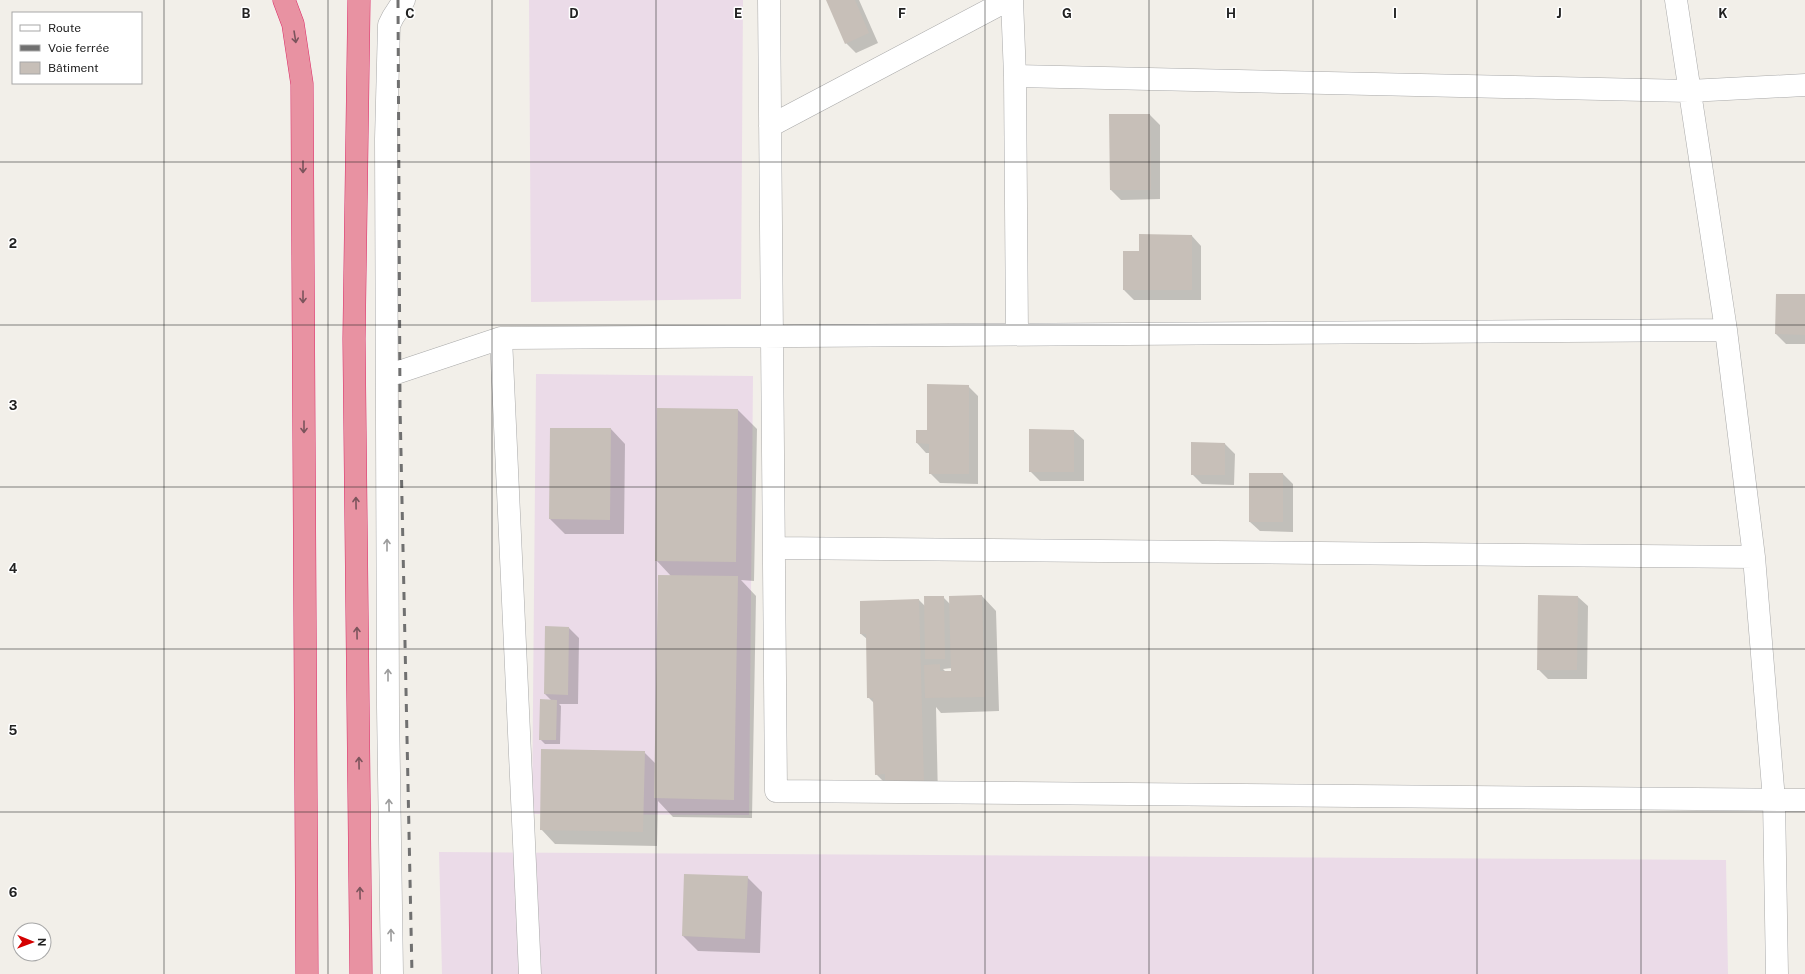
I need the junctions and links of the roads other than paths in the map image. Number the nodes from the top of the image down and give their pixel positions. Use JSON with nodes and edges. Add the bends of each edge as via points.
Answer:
{"nodes":[{"id":1,"x":284,"y":0,"type":"edge"},
{"id":2,"x":359,"y":0,"type":"edge"},
{"id":3,"x":404,"y":0,"type":"edge"},
{"id":4,"x":769,"y":0,"type":"edge"},
{"id":5,"x":1008,"y":0,"type":"edge"},
{"id":6,"x":1012,"y":0,"type":"edge"},
{"id":7,"x":1676,"y":0,"type":"edge"},
{"id":8,"x":1015,"y":76,"type":"junction"},
{"id":9,"x":1805,"y":85,"type":"edge"},
{"id":10,"x":1689,"y":91,"type":"junction"},
{"id":11,"x":770,"y":126,"type":"junction"},
{"id":12,"x":1726,"y":330,"type":"junction"},
{"id":13,"x":1016,"y":334,"type":"junction"},
{"id":14,"x":772,"y":336,"type":"junction"},
{"id":15,"x":501,"y":338,"type":"junction"},
{"id":16,"x":387,"y":376,"type":"junction"},
{"id":17,"x":774,"y":548,"type":"junction"},
{"id":18,"x":1754,"y":557,"type":"junction"},
{"id":19,"x":1774,"y":800,"type":"junction"},
{"id":20,"x":1805,"y":800,"type":"edge"},
{"id":21,"x":307,"y":974,"type":"edge"},
{"id":22,"x":361,"y":974,"type":"edge"},
{"id":23,"x":392,"y":974,"type":"edge"},
{"id":24,"x":530,"y":974,"type":"edge"},
{"id":25,"x":1777,"y":974,"type":"edge"}],
"edges":[{"from":1,"to":21,"type":"highway","one_way":true,"via":[[293,24],[302,84]]},
{"from":22,"to":2,"type":"highway","one_way":true,"via":[[354,347]]},
{"from":3,"to":16,"type":"street","via":[[389,26],[386,139]]},
{"from":4,"to":11,"type":"street"},
{"from":5,"to":11,"type":"street"},
{"from":6,"to":8,"type":"street"},
{"from":7,"to":10,"type":"street"},
{"from":8,"to":10,"type":"street"},
{"from":8,"to":13,"type":"street"},
{"from":9,"to":10,"type":"street"},
{"from":10,"to":12,"type":"street"},
{"from":11,"to":14,"type":"street"},
{"from":12,"to":13,"type":"street"},
{"from":12,"to":18,"type":"street"},
{"from":13,"to":14,"type":"street"},
{"from":14,"to":15,"type":"street"},
{"from":14,"to":17,"type":"street"},
{"from":15,"to":16,"type":"street"},
{"from":15,"to":24,"type":"street"},
{"from":23,"to":16,"type":"street","one_way":true},
{"from":17,"to":18,"type":"street"},
{"from":17,"to":19,"type":"street","via":[[776,791]]},
{"from":18,"to":19,"type":"street"},
{"from":19,"to":20,"type":"street"},
{"from":19,"to":25,"type":"street"}]}
